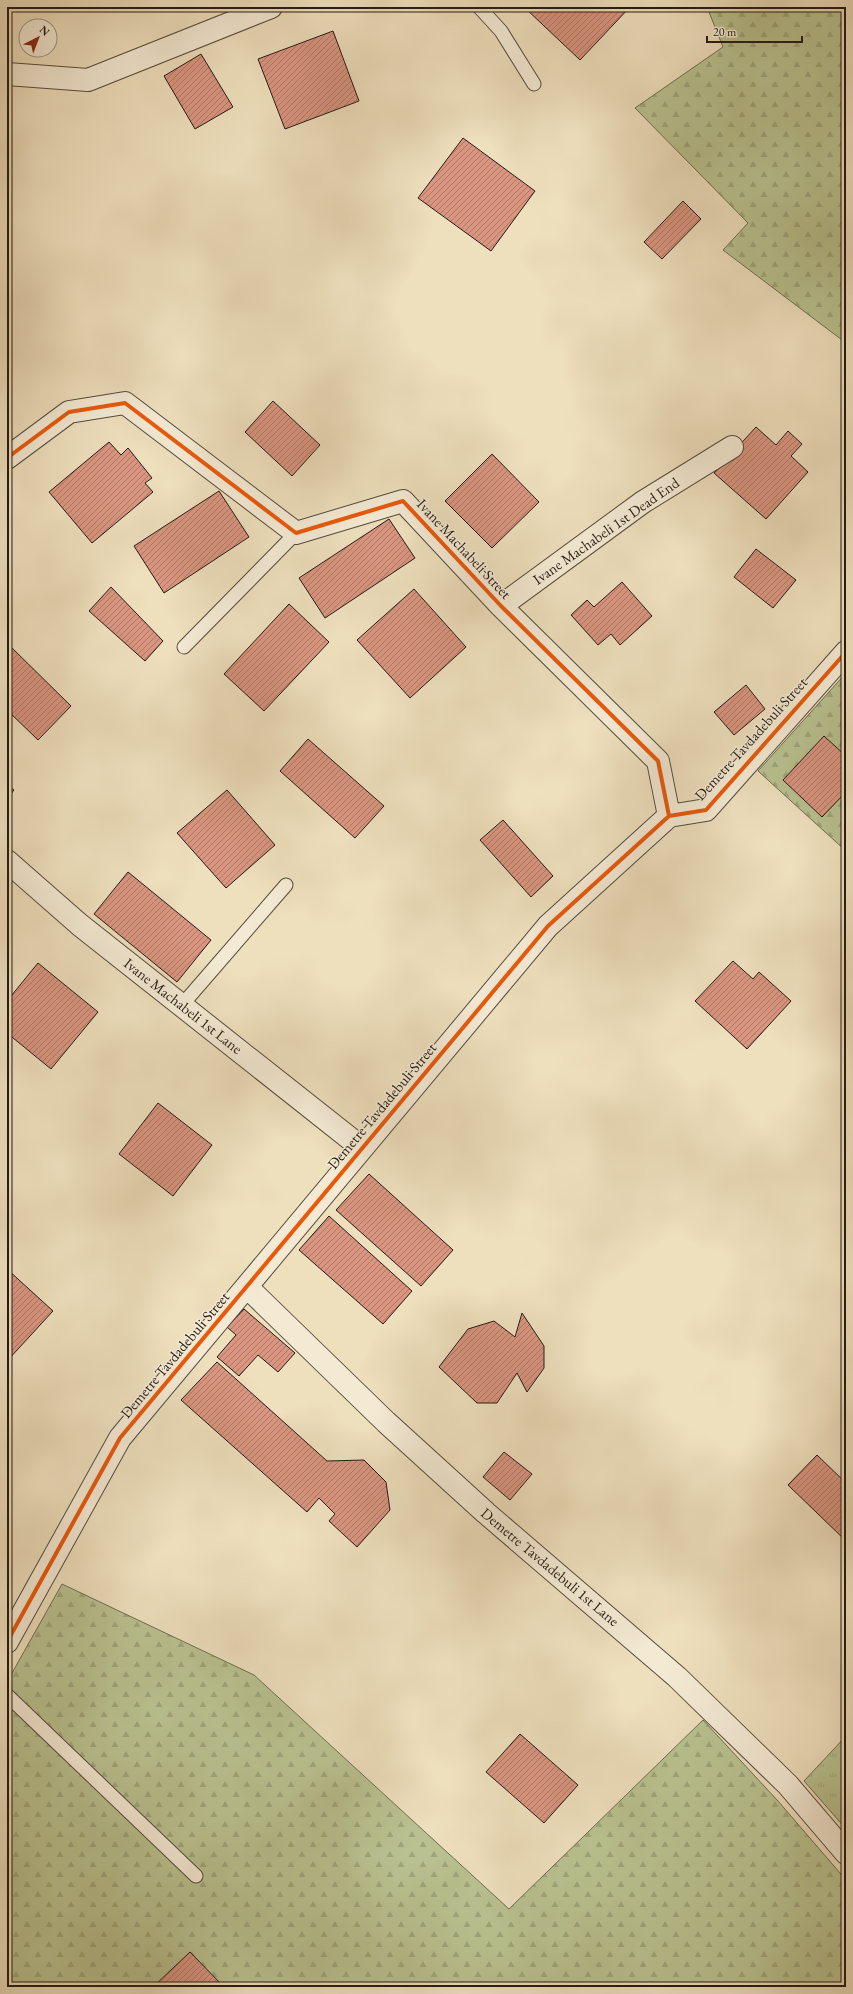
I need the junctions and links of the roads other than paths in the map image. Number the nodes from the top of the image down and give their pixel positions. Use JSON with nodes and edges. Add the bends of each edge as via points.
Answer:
{"nodes":[{"id":1,"x":271,"y":7,"type":"edge"},
{"id":2,"x":479,"y":7,"type":"edge"},
{"id":3,"x":7,"y":74,"type":"edge"},
{"id":4,"x":534,"y":84,"type":"dead end"},
{"id":5,"x":732,"y":447,"type":"dead end"},
{"id":6,"x":7,"y":458,"type":"edge"},
{"id":7,"x":296,"y":533,"type":"junction"},
{"id":8,"x":501,"y":606,"type":"junction"},
{"id":9,"x":184,"y":647,"type":"dead end"},
{"id":10,"x":846,"y":652,"type":"edge"},
{"id":11,"x":669,"y":816,"type":"junction"},
{"id":12,"x":7,"y":861,"type":"edge"},
{"id":13,"x":286,"y":885,"type":"dead end"},
{"id":14,"x":182,"y":1006,"type":"junction"},
{"id":15,"x":362,"y":1148,"type":"junction"},
{"id":16,"x":247,"y":1287,"type":"junction"},
{"id":17,"x":7,"y":1642,"type":"edge"},
{"id":18,"x":7,"y":1695,"type":"edge"},
{"id":19,"x":846,"y":1854,"type":"edge"},
{"id":20,"x":196,"y":1876,"type":"dead end"}],
"edges":[{"from":1,"to":3,"type":"street","via":[[88,80]]},
{"from":2,"to":4,"type":"lane","via":[[500,31]]},
{"from":5,"to":8,"type":"street","name":"Ivane Machabeli 1st Dead End","via":[[643,502]]},
{"from":6,"to":7,"type":"street","via":[[69,412],[125,403]]},
{"from":7,"to":8,"type":"street","name":"Ivane Machabeli Street","via":[[403,502]]},
{"from":7,"to":9,"type":"lane"},
{"from":8,"to":11,"type":"street","name":"Ivane Machabeli Street","via":[[658,761]]},
{"from":10,"to":11,"type":"street","name":"Demetre Tavdadebuli Street","via":[[706,810]]},
{"from":11,"to":15,"type":"street","name":"Demetre Tavdadebuli Street","via":[[548,926]]},
{"from":12,"to":14,"type":"street","name":"Ivane Machabeli 1st Lane","via":[[80,925]]},
{"from":13,"to":14,"type":"lane"},
{"from":14,"to":15,"type":"street","name":"Ivane Machabeli 1st Lane"},
{"from":15,"to":16,"type":"street","name":"Demetre Tavdadebuli Street"},
{"from":16,"to":17,"type":"street","name":"Demetre Tavdadebuli Street","via":[[120,1438]]},
{"from":16,"to":19,"type":"street","name":"Demetre Tavdadebuli 1st Lane","via":[[386,1422],[486,1514],[677,1677],[788,1785]]},
{"from":18,"to":20,"type":"lane"}]}
